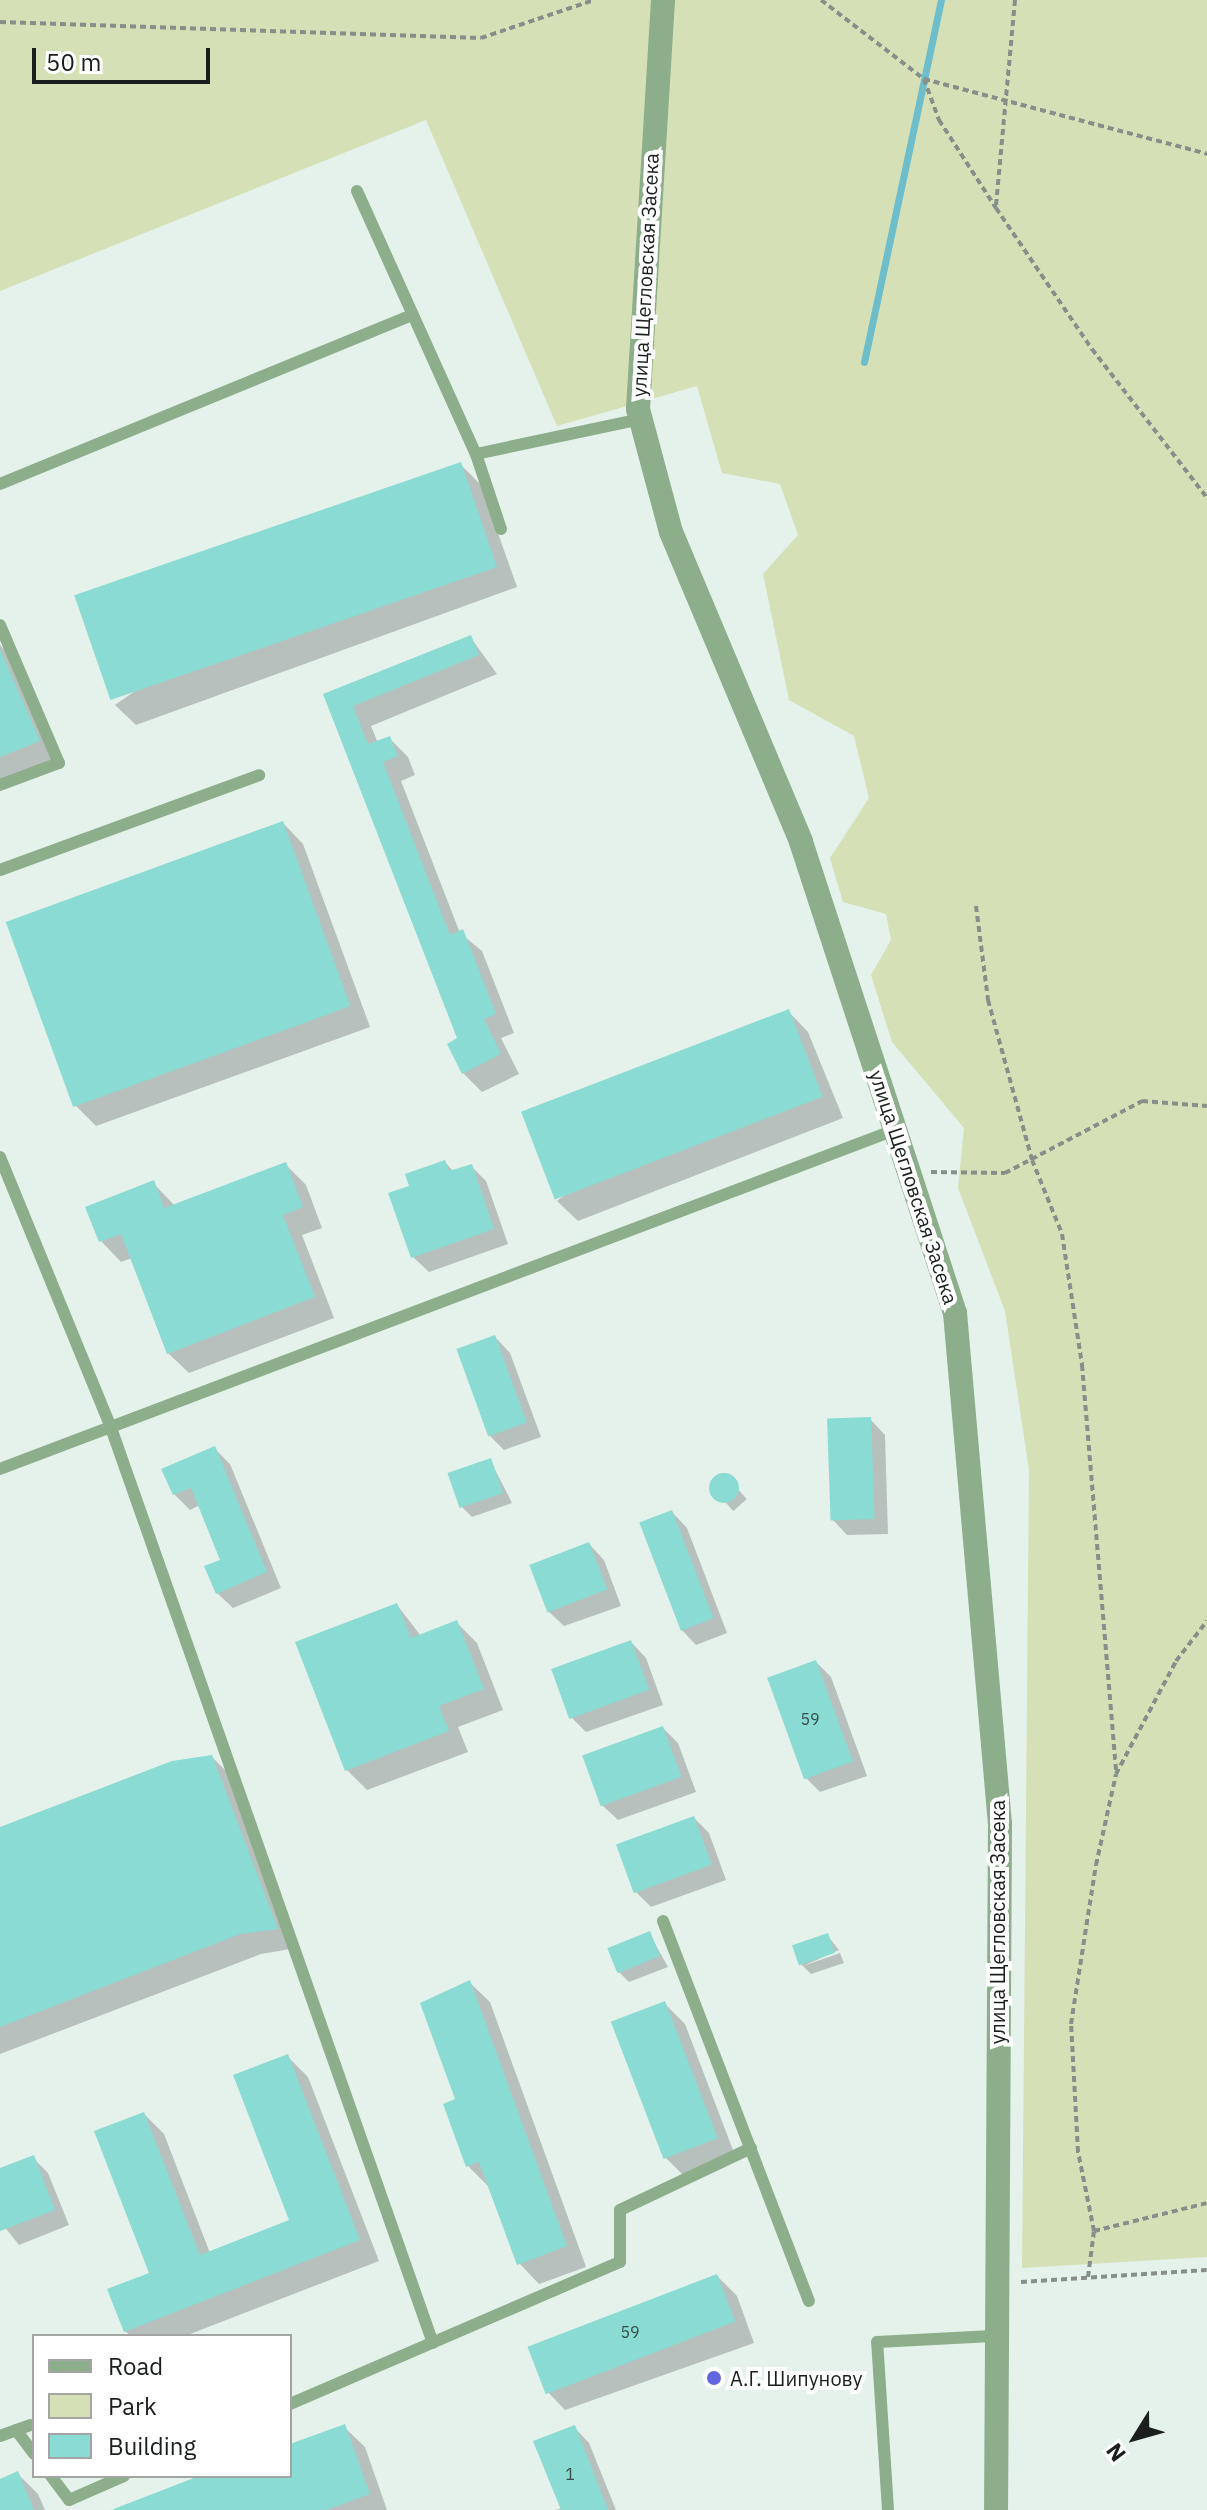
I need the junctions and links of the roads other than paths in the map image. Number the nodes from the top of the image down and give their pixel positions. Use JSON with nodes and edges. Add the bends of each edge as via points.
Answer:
{"nodes":[{"id":1,"x":663,"y":0,"type":"edge"},
{"id":2,"x":357,"y":191,"type":"dead end"},
{"id":3,"x":413,"y":315,"type":"junction"},
{"id":4,"x":640,"y":419,"type":"junction"},
{"id":5,"x":476,"y":454,"type":"junction"},
{"id":6,"x":0,"y":484,"type":"edge"},
{"id":7,"x":501,"y":529,"type":"dead end"},
{"id":8,"x":0,"y":625,"type":"edge"},
{"id":9,"x":259,"y":775,"type":"dead end"},
{"id":10,"x":0,"y":785,"type":"edge"},
{"id":11,"x":0,"y":870,"type":"edge"},
{"id":12,"x":895,"y":1130,"type":"junction"},
{"id":13,"x":0,"y":1157,"type":"edge"},
{"id":14,"x":110,"y":1425,"type":"junction"},
{"id":15,"x":0,"y":1469,"type":"edge"},
{"id":16,"x":663,"y":1921,"type":"dead end"},
{"id":17,"x":751,"y":2148,"type":"junction"},
{"id":18,"x":809,"y":2301,"type":"dead end"},
{"id":19,"x":993,"y":2336,"type":"junction"},
{"id":20,"x":433,"y":2343,"type":"junction"},
{"id":21,"x":292,"y":2403,"type":"edge"},
{"id":22,"x":30,"y":2425,"type":"dead end"},
{"id":23,"x":16,"y":2430,"type":"junction"},
{"id":24,"x":0,"y":2436,"type":"edge"},
{"id":25,"x":32,"y":2451,"type":"edge"},
{"id":26,"x":52,"y":2478,"type":"edge"},
{"id":27,"x":119,"y":2478,"type":"edge"},
{"id":28,"x":888,"y":2510,"type":"edge"},
{"id":29,"x":996,"y":2510,"type":"edge"}],
"edges":[{"from":1,"to":4,"type":"street","name":"улица Щегловская Засека","via":[[642,279]]},
{"from":2,"to":3,"type":"lane"},
{"from":3,"to":5,"type":"lane"},
{"from":3,"to":6,"type":"lane"},
{"from":4,"to":5,"type":"lane"},
{"from":4,"to":12,"type":"street","name":"улица Щегловская Засека","via":[[671,532],[801,842]]},
{"from":5,"to":7,"type":"lane"},
{"from":8,"to":10,"type":"lane","via":[[59,763]]},
{"from":9,"to":11,"type":"lane"},
{"from":12,"to":14,"type":"lane"},
{"from":12,"to":19,"type":"street","name":"улица Щегловская Засека","via":[[955,1313],[1000,1824]]},
{"from":13,"to":14,"type":"lane"},
{"from":14,"to":15,"type":"lane"},
{"from":14,"to":20,"type":"lane"},
{"from":16,"to":17,"type":"lane"},
{"from":17,"to":18,"type":"lane"},
{"from":17,"to":20,"type":"lane","via":[[620,2210],[620,2262]]},
{"from":19,"to":28,"type":"lane","via":[[877,2342]]},
{"from":19,"to":29,"type":"street","name":"улица Щегловская Засека","via":[[1001,2365]]},
{"from":20,"to":21,"type":"lane"},
{"from":22,"to":23,"type":"lane"},
{"from":23,"to":24,"type":"lane"},
{"from":23,"to":25,"type":"lane"},
{"from":26,"to":27,"type":"lane","via":[[69,2500]]}]}
